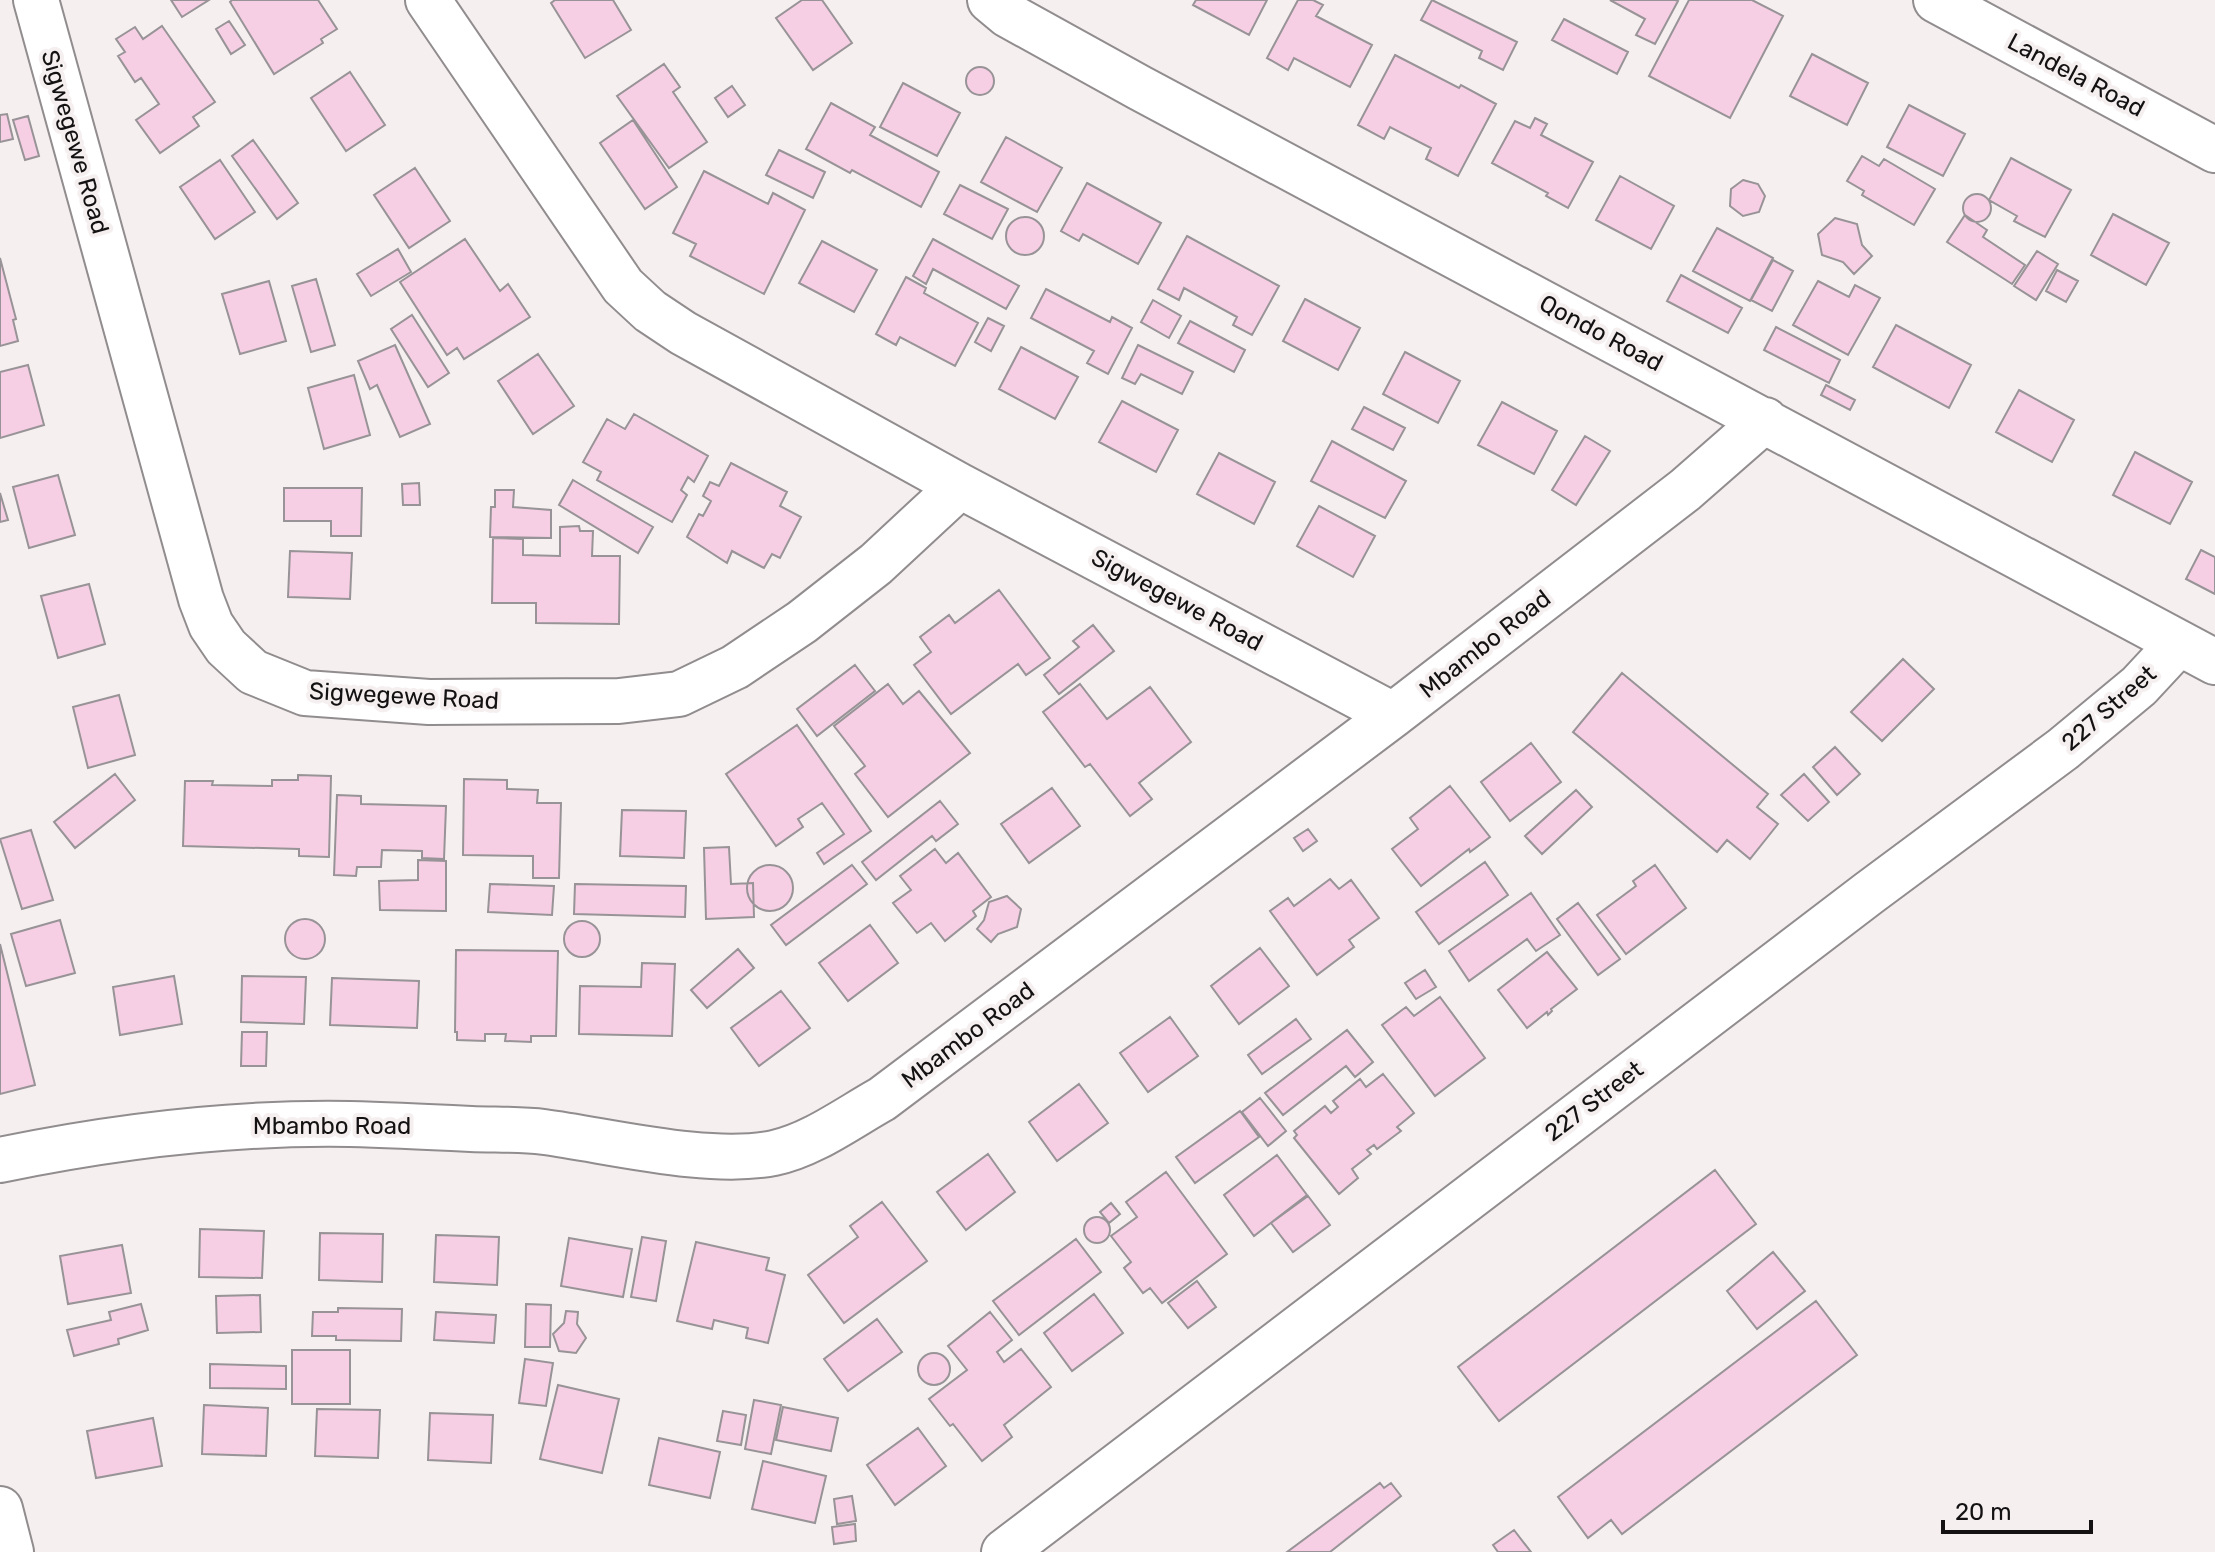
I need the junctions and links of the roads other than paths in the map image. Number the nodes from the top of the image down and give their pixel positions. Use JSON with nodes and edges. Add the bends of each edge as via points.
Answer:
{"nodes":[{"id":1,"x":36,"y":0,"type":"edge"},
{"id":2,"x":428,"y":0,"type":"edge"},
{"id":3,"x":990,"y":0,"type":"edge"},
{"id":4,"x":1936,"y":0,"type":"edge"},
{"id":5,"x":2215,"y":150,"type":"edge"},
{"id":6,"x":1765,"y":420,"type":"junction"},
{"id":7,"x":960,"y":486,"type":"junction"},
{"id":8,"x":2197,"y":653,"type":"edge"},
{"id":9,"x":1393,"y":715,"type":"junction"},
{"id":10,"x":0,"y":1160,"type":"edge"},
{"id":11,"x":0,"y":1509,"type":"edge"},
{"id":12,"x":11,"y":1552,"type":"edge"},
{"id":13,"x":1004,"y":1552,"type":"edge"}],
"edges":[{"from":1,"to":7,"type":"street","name":"Sigwegewe Road","via":[[201,599],[211,625],[253,672],[305,693],[429,702],[619,701],[679,694],[735,667],[802,622],[876,564]]},
{"from":2,"to":7,"type":"street","name":"Sigwegewe Road","via":[[623,286],[650,311]]},
{"from":3,"to":6,"type":"street","name":"Qondo Road","via":[[1154,96]]},
{"from":4,"to":5,"type":"street","name":"Landela Road"},
{"from":6,"to":8,"type":"street","name":"Qondo Road"},
{"from":6,"to":9,"type":"street","name":"Mbambo Road","via":[[1685,490]]},
{"from":7,"to":9,"type":"street","name":"Sigwegewe Road"},
{"from":8,"to":13,"type":"street","name":"227 Street","via":[[2139,686]]},
{"from":9,"to":10,"type":"street","name":"Mbambo Road","via":[[882,1099],[812,1139],[774,1153],[725,1156],[541,1131],[244,1125],[167,1132]]},
{"from":11,"to":12,"type":"street"}]}
